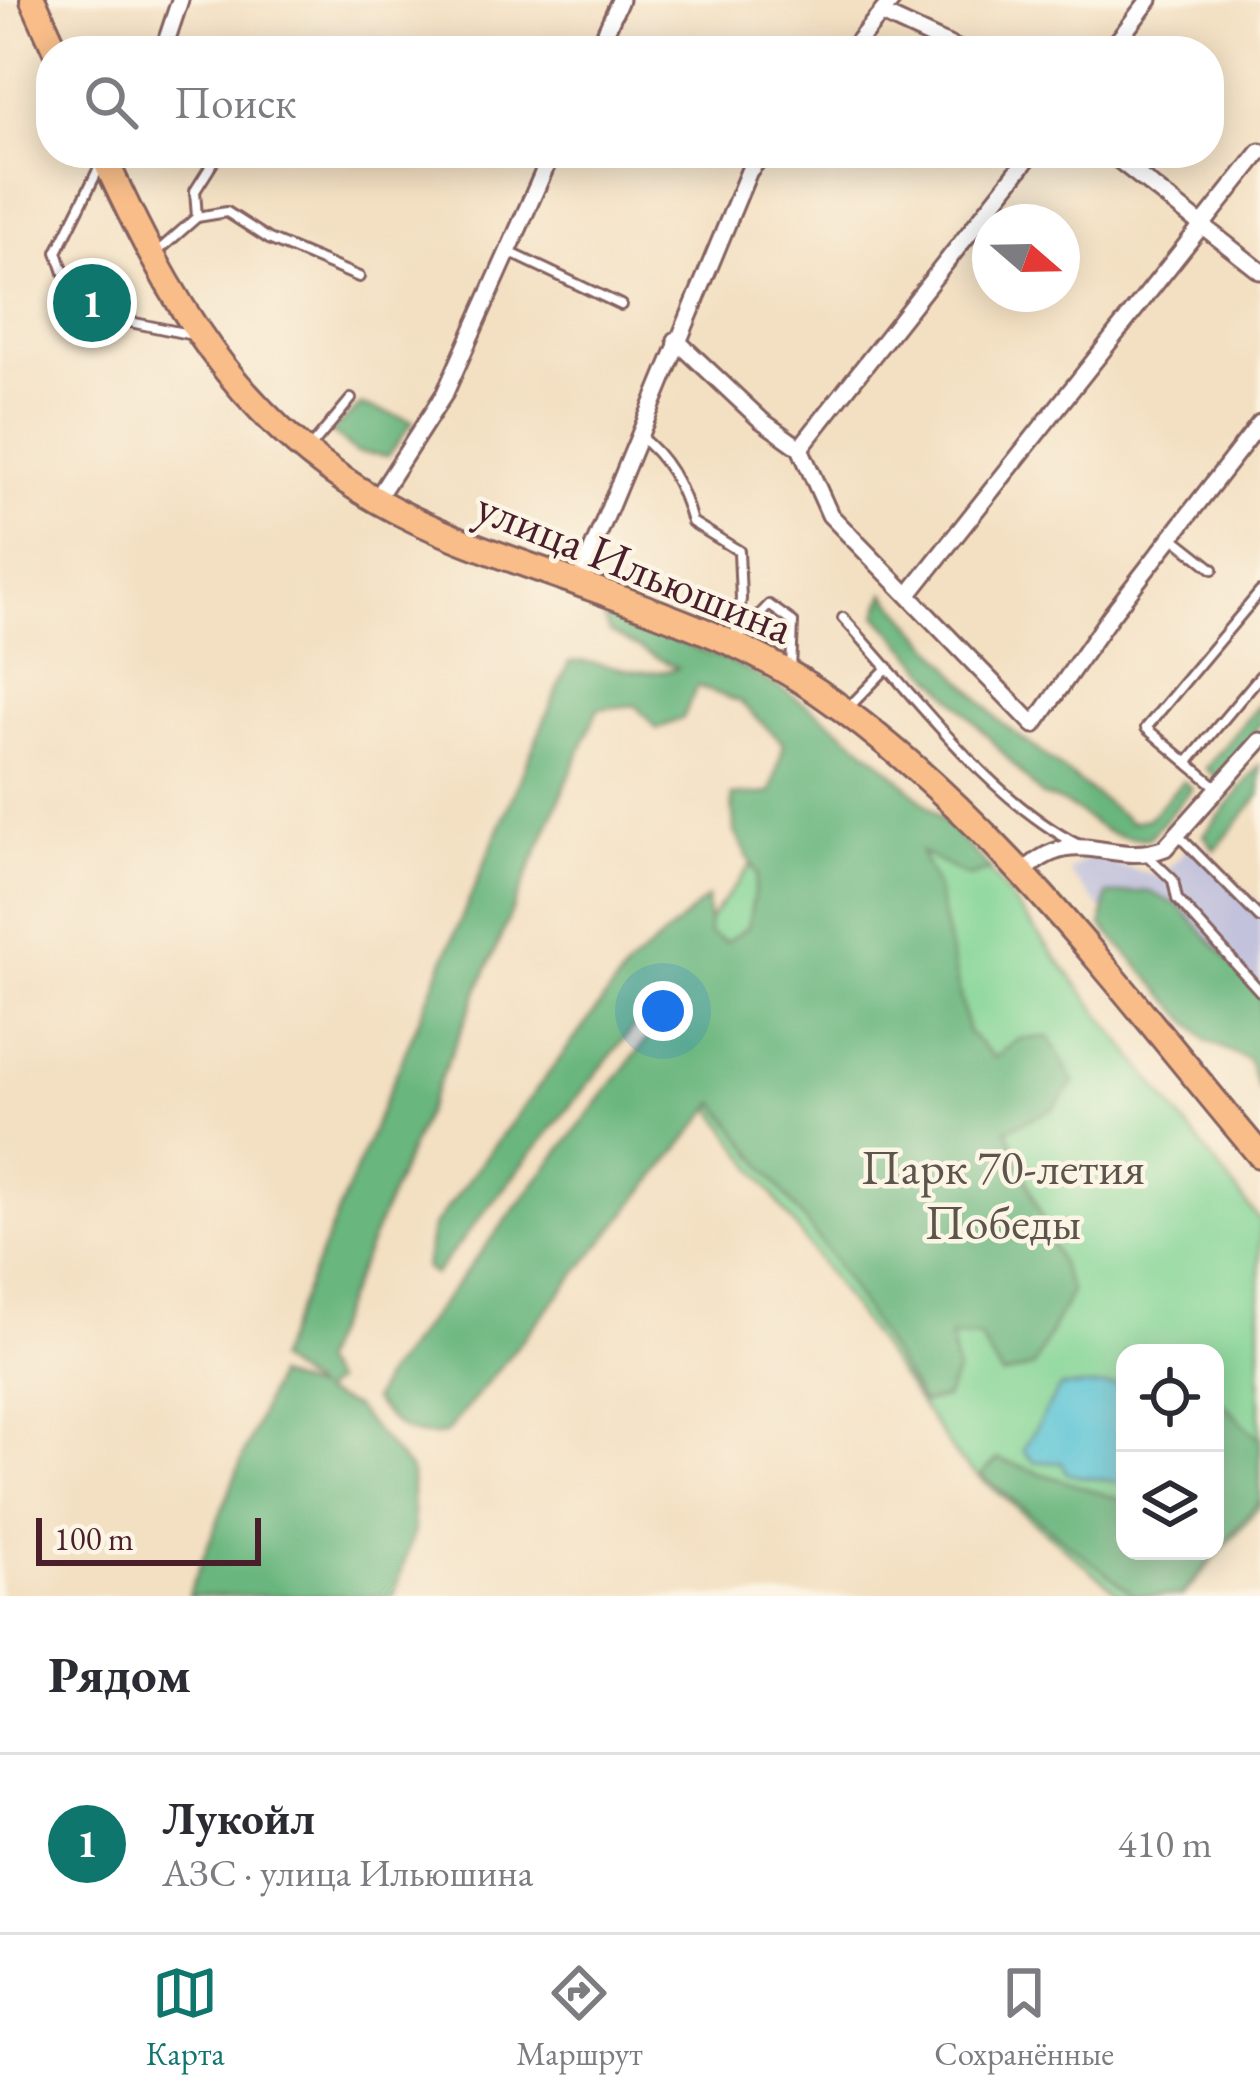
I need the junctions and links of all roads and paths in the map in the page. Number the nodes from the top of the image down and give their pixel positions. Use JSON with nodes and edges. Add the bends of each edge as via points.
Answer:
{"nodes":[{"id":1,"x":33,"y":0,"type":"edge"},
{"id":2,"x":180,"y":0,"type":"edge"},
{"id":3,"x":620,"y":0,"type":"edge"},
{"id":4,"x":1149,"y":0,"type":"edge"},
{"id":5,"x":884,"y":5,"type":"edge"},
{"id":6,"x":49,"y":36,"type":"edge"},
{"id":7,"x":168,"y":36,"type":"edge"},
{"id":8,"x":604,"y":36,"type":"edge"},
{"id":9,"x":861,"y":36,"type":"edge"},
{"id":10,"x":937,"y":36,"type":"edge"},
{"id":11,"x":1121,"y":36,"type":"edge"},
{"id":12,"x":1260,"y":152,"type":"edge"},
{"id":13,"x":97,"y":168,"type":"edge"},
{"id":14,"x":110,"y":168,"type":"edge"},
{"id":15,"x":209,"y":168,"type":"edge"},
{"id":16,"x":545,"y":168,"type":"edge"},
{"id":17,"x":752,"y":168,"type":"edge"},
{"id":18,"x":1020,"y":168,"type":"edge"},
{"id":19,"x":1129,"y":168,"type":"edge"},
{"id":20,"x":196,"y":217,"type":"junction"},
{"id":21,"x":1201,"y":229,"type":"junction"},
{"id":22,"x":508,"y":251,"type":"junction"},
{"id":23,"x":150,"y":257,"type":"junction"},
{"id":24,"x":1260,"y":271,"type":"edge"},
{"id":25,"x":359,"y":277,"type":"dead end"},
{"id":26,"x":621,"y":305,"type":"dead end"},
{"id":27,"x":196,"y":336,"type":"junction"},
{"id":28,"x":676,"y":340,"type":"junction"},
{"id":29,"x":351,"y":399,"type":"dead end"},
{"id":30,"x":1260,"y":423,"type":"edge"},
{"id":31,"x":640,"y":437,"type":"junction"},
{"id":32,"x":800,"y":448,"type":"junction"},
{"id":33,"x":306,"y":452,"type":"junction"},
{"id":34,"x":376,"y":500,"type":"junction"},
{"id":35,"x":1174,"y":539,"type":"junction"},
{"id":36,"x":1213,"y":569,"type":"dead end"},
{"id":37,"x":578,"y":584,"type":"junction"},
{"id":38,"x":1260,"y":592,"type":"edge"},
{"id":39,"x":910,"y":593,"type":"junction"},
{"id":40,"x":844,"y":618,"type":"dead end"},
{"id":41,"x":733,"y":643,"type":"junction"},
{"id":42,"x":888,"y":667,"type":"junction"},
{"id":43,"x":790,"y":674,"type":"junction"},
{"id":44,"x":1260,"y":676,"type":"edge"},
{"id":45,"x":845,"y":711,"type":"junction"},
{"id":46,"x":1260,"y":741,"type":"edge"},
{"id":47,"x":1188,"y":763,"type":"junction"},
{"id":48,"x":1221,"y":790,"type":"junction"},
{"id":49,"x":1180,"y":837,"type":"junction"},
{"id":50,"x":1080,"y":845,"type":"junction"},
{"id":51,"x":1148,"y":855,"type":"junction"},
{"id":52,"x":1021,"y":875,"type":"junction"},
{"id":53,"x":1259,"y":916,"type":"edge"},
{"id":54,"x":1260,"y":991,"type":"edge"},
{"id":55,"x":1260,"y":1154,"type":"edge"}],
"edges":[{"from":1,"to":6,"type":"highway"},
{"from":2,"to":7,"type":"street"},
{"from":3,"to":8,"type":"street"},
{"from":4,"to":11,"type":"street"},
{"from":5,"to":9,"type":"street"},
{"from":5,"to":10,"type":"street"},
{"from":12,"to":21,"type":"street"},
{"from":13,"to":27,"type":"lane","via":[[57,252],[77,310]]},
{"from":14,"to":23,"type":"highway","name":"улица Ильюшина"},
{"from":15,"to":20,"type":"lane","via":[[194,191]]},
{"from":16,"to":22,"type":"street"},
{"from":17,"to":28,"type":"street"},
{"from":18,"to":32,"type":"street"},
{"from":19,"to":21,"type":"street"},
{"from":20,"to":23,"type":"lane"},
{"from":20,"to":25,"type":"lane","via":[[227,212]]},
{"from":21,"to":24,"type":"street"},
{"from":21,"to":39,"type":"street"},
{"from":22,"to":26,"type":"lane"},
{"from":22,"to":34,"type":"street","via":[[445,393]]},
{"from":23,"to":27,"type":"highway","name":"улица Ильюшина"},
{"from":27,"to":33,"type":"highway","name":"улица Ильюшина"},
{"from":28,"to":31,"type":"street"},
{"from":28,"to":32,"type":"street"},
{"from":29,"to":33,"type":"lane"},
{"from":30,"to":35,"type":"street"},
{"from":31,"to":37,"type":"street"},
{"from":31,"to":41,"type":"lane","via":[[684,491],[692,522],[739,551]]},
{"from":32,"to":39,"type":"street","via":[[830,515]]},
{"from":33,"to":34,"type":"highway","name":"улица Ильюшина"},
{"from":34,"to":37,"type":"highway","name":"улица Ильюшина"},
{"from":35,"to":36,"type":"lane"},
{"from":35,"to":39,"type":"street","via":[[1034,725]]},
{"from":37,"to":41,"type":"highway","name":"улица Ильюшина"},
{"from":38,"to":47,"type":"lane","via":[[1146,728]]},
{"from":40,"to":42,"type":"lane"},
{"from":41,"to":43,"type":"highway","name":"улица Ильюшина"},
{"from":41,"to":43,"type":"lane","via":[[769,605],[794,622]]},
{"from":42,"to":45,"type":"lane"},
{"from":42,"to":50,"type":"lane","via":[[1001,789],[1042,827]]},
{"from":43,"to":45,"type":"highway","name":"улица Ильюшина"},
{"from":44,"to":47,"type":"lane"},
{"from":45,"to":52,"type":"highway","name":"улица Ильюшина","via":[[950,799]]},
{"from":46,"to":48,"type":"street"},
{"from":47,"to":48,"type":"lane"},
{"from":48,"to":49,"type":"street"},
{"from":49,"to":51,"type":"street"},
{"from":49,"to":53,"type":"lane"},
{"from":50,"to":51,"type":"street"},
{"from":50,"to":52,"type":"street"},
{"from":51,"to":54,"type":"lane"},
{"from":52,"to":55,"type":"highway","name":"улица Ильюшина"}]}
